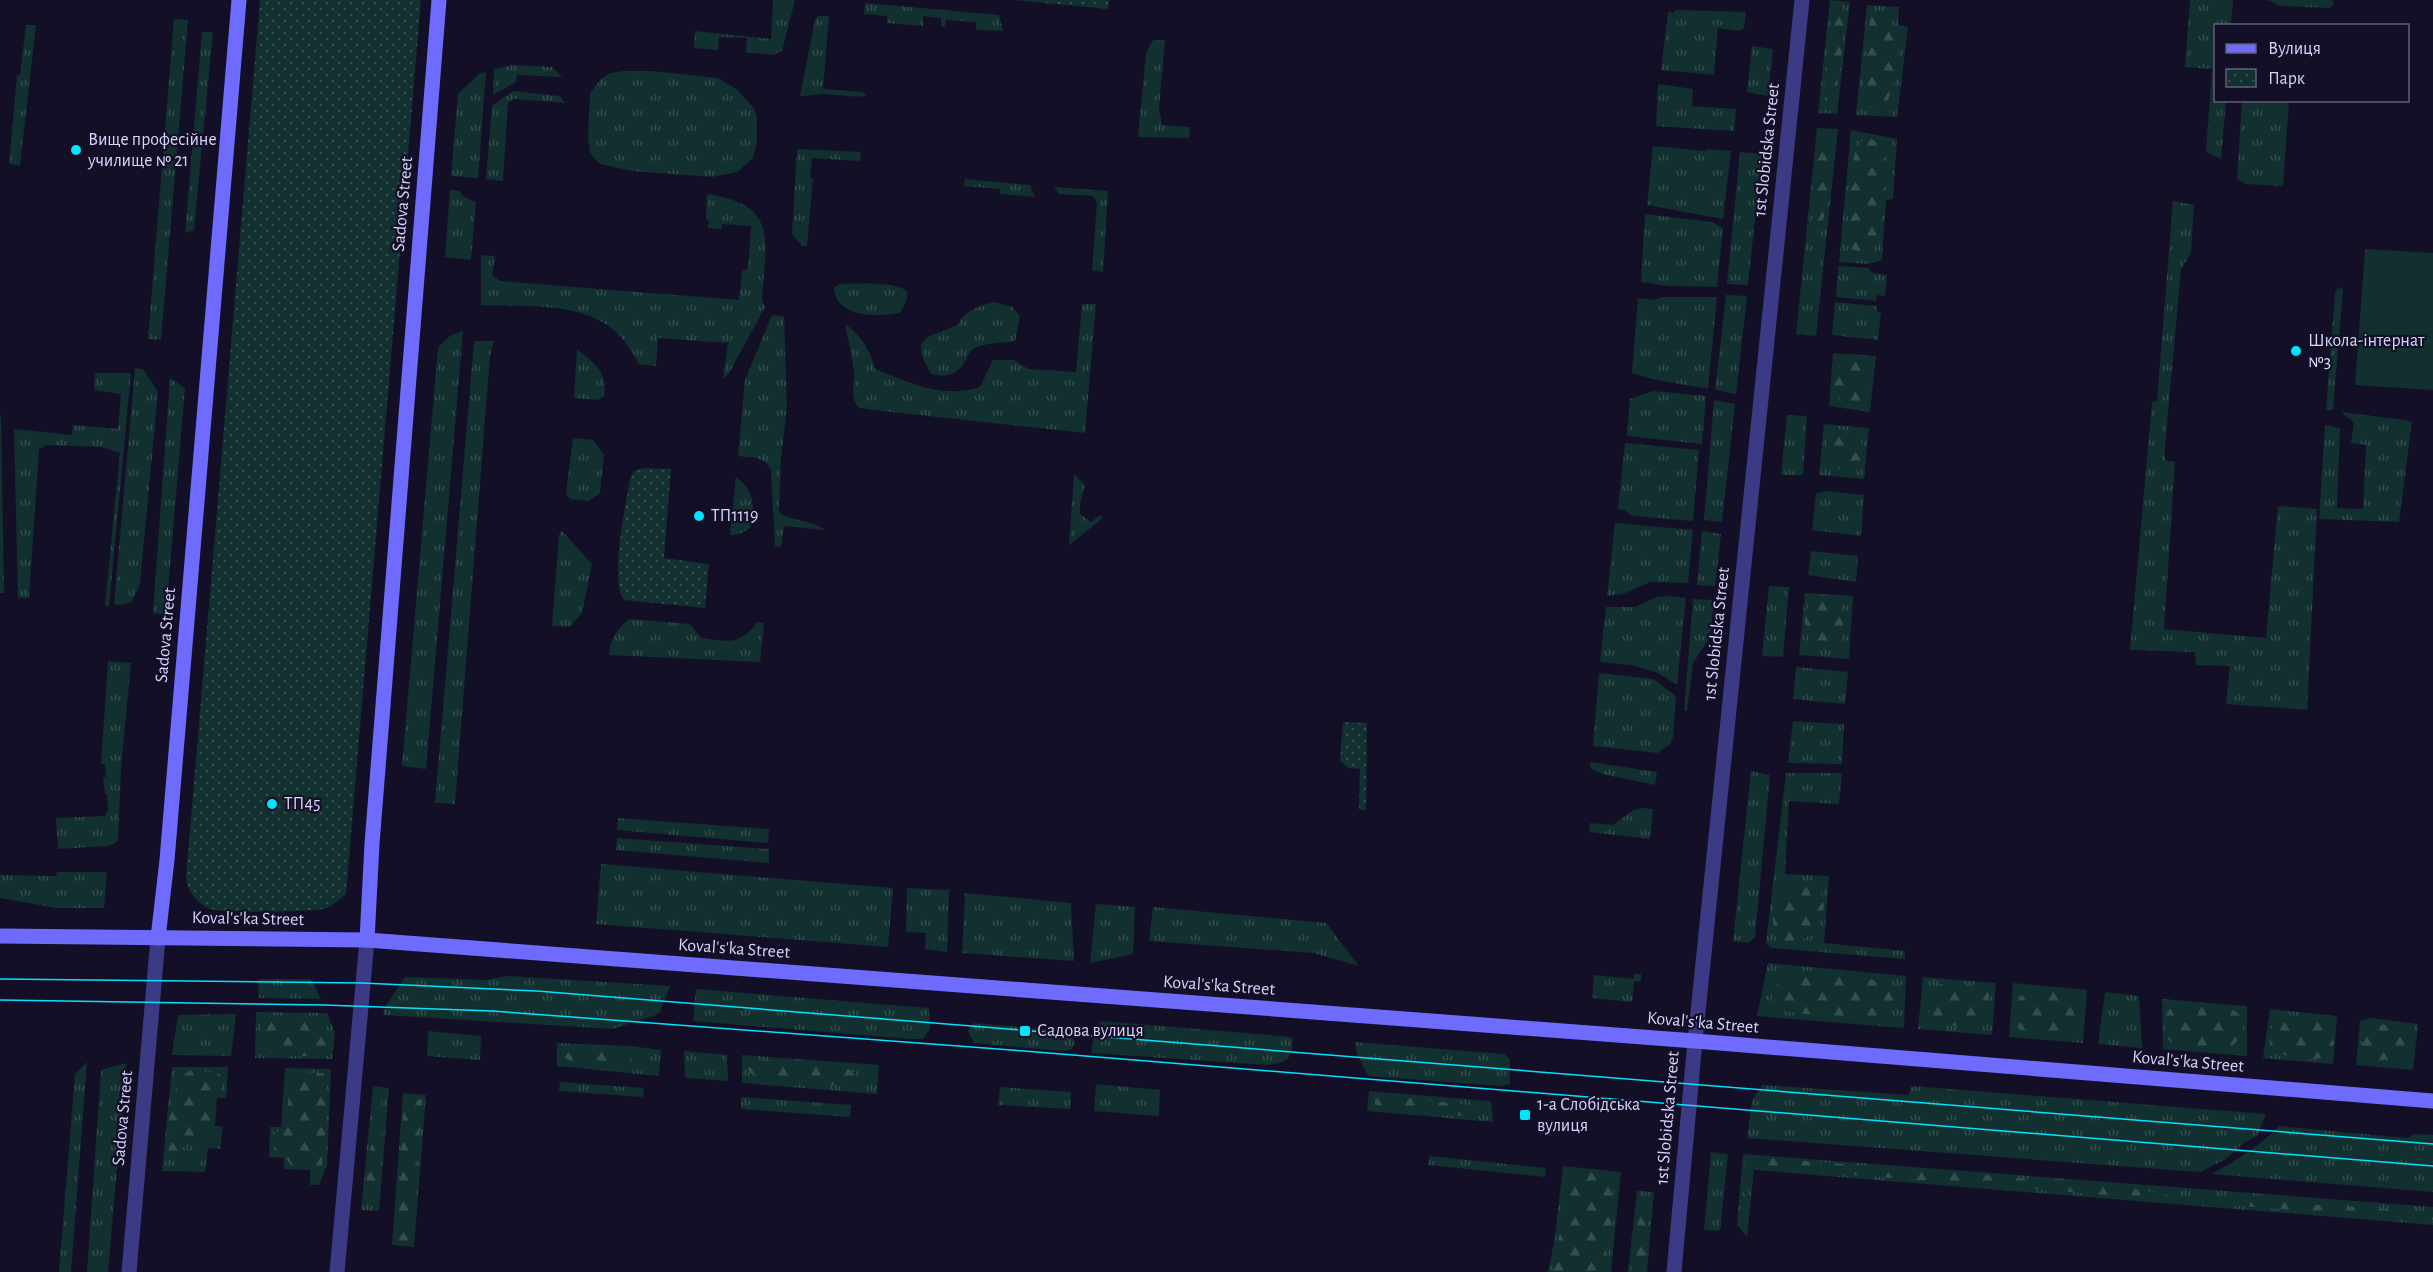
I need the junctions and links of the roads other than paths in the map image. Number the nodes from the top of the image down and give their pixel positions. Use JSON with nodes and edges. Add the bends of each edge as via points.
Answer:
{"nodes":[{"id":1,"x":239,"y":0,"type":"edge"},
{"id":2,"x":439,"y":0,"type":"edge"},
{"id":3,"x":1802,"y":0,"type":"edge"},
{"id":4,"x":0,"y":936,"type":"edge"},
{"id":5,"x":158,"y":938,"type":"junction"},
{"id":6,"x":367,"y":940,"type":"junction"},
{"id":7,"x":1695,"y":1041,"type":"junction"},
{"id":8,"x":2433,"y":1101,"type":"edge"},
{"id":9,"x":129,"y":1272,"type":"edge"},
{"id":10,"x":337,"y":1272,"type":"edge"},
{"id":11,"x":1674,"y":1272,"type":"edge"}],
"edges":[{"from":1,"to":5,"type":"street","name":"Sadova Street"},
{"from":2,"to":6,"type":"street","name":"Sadova Street"},
{"from":3,"to":7,"type":"street","name":"1st Slobidska Street"},
{"from":4,"to":5,"type":"street","name":"Koval's'ka Street"},
{"from":5,"to":6,"type":"street","name":"Koval's'ka Street"},
{"from":5,"to":9,"type":"street","name":"Sadova Street"},
{"from":6,"to":7,"type":"street","name":"Koval's'ka Street"},
{"from":6,"to":10,"type":"street","name":"Sadova Street"},
{"from":7,"to":8,"type":"street","name":"Koval's'ka Street"},
{"from":7,"to":11,"type":"street","name":"1st Slobidska Street"}]}
